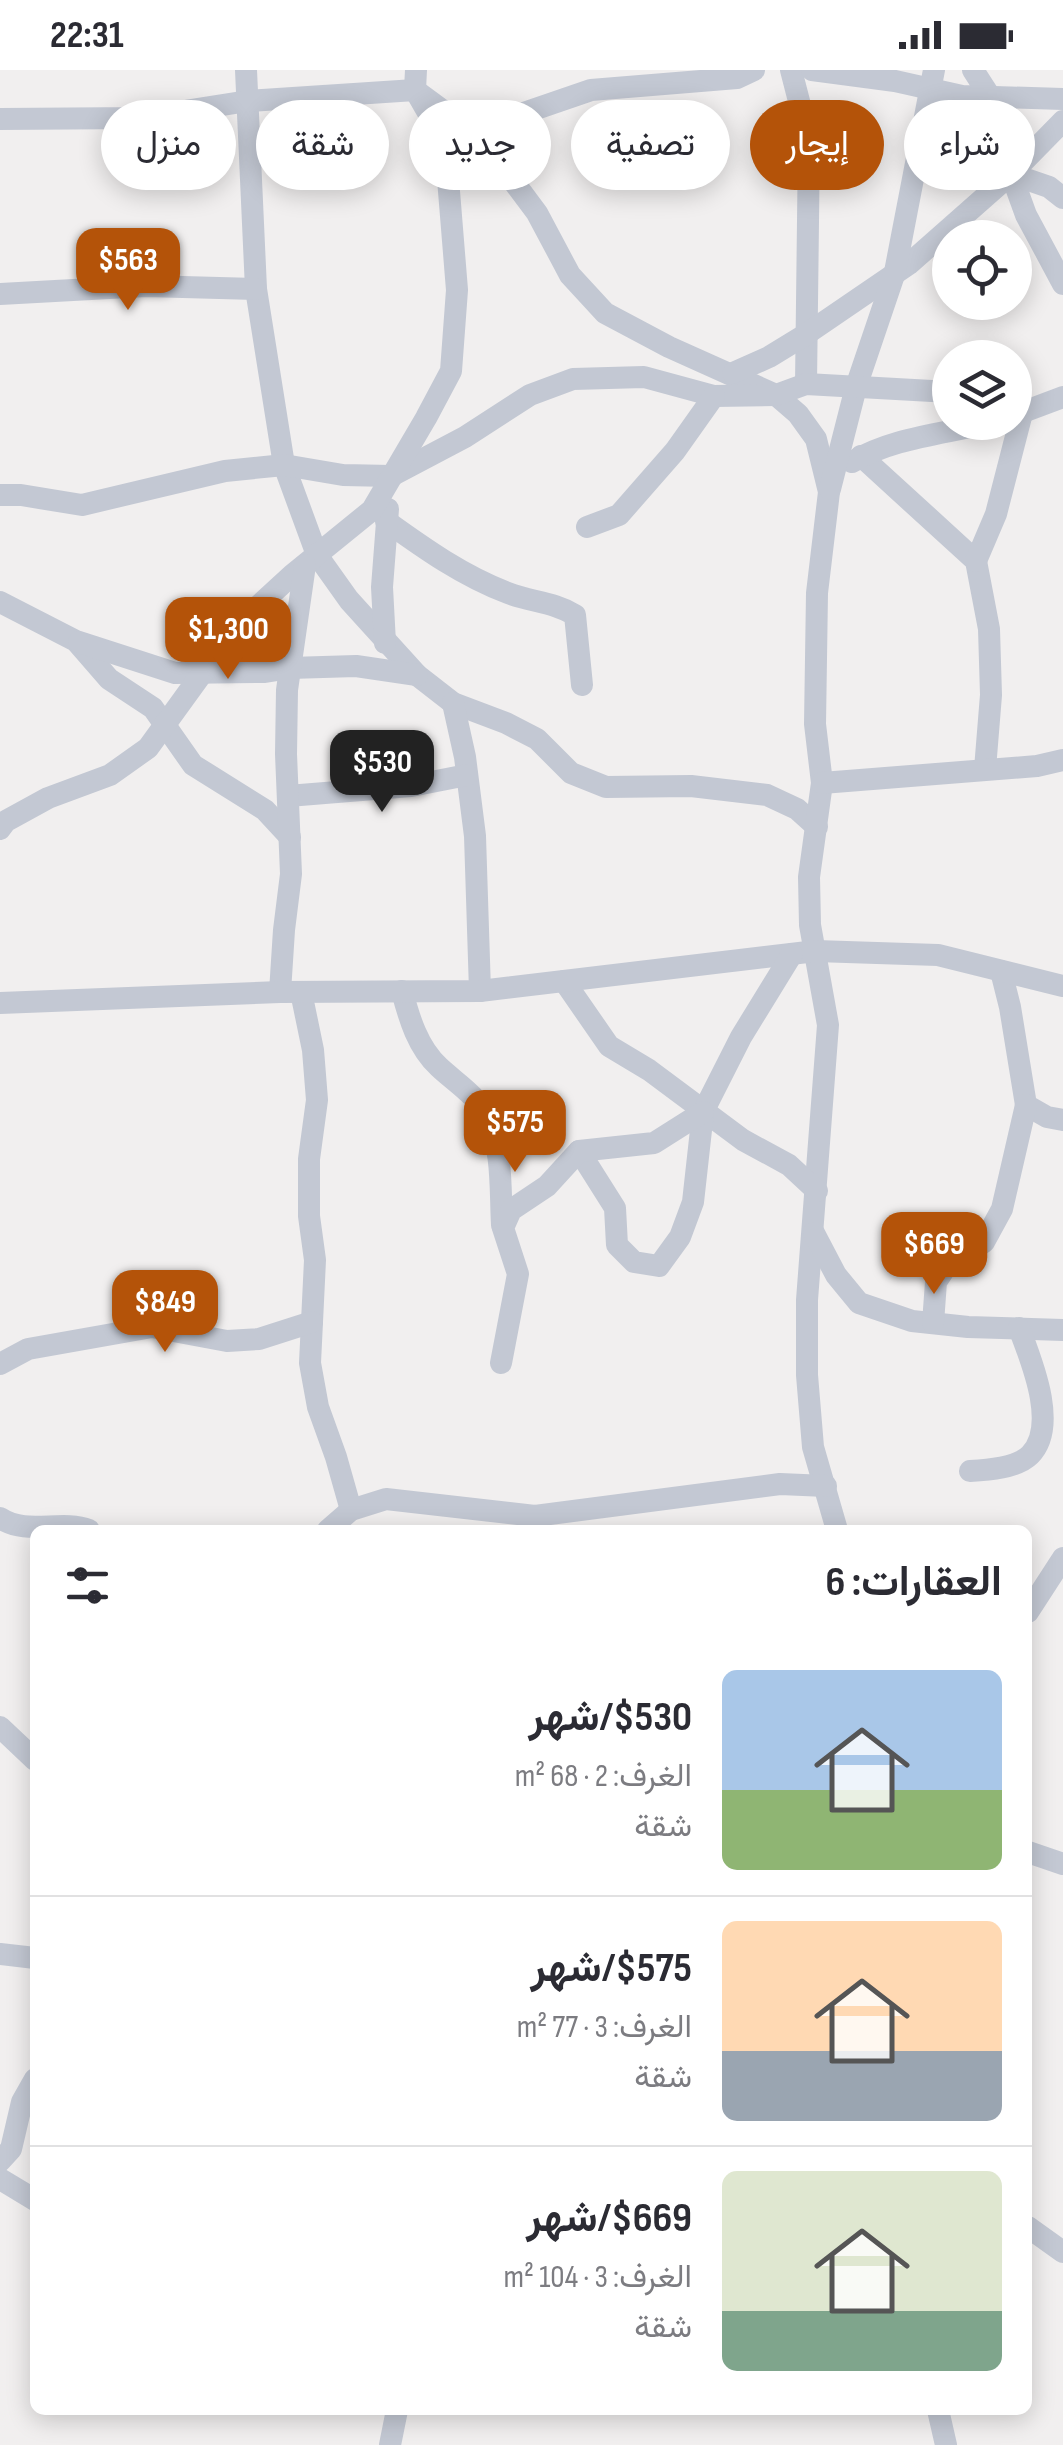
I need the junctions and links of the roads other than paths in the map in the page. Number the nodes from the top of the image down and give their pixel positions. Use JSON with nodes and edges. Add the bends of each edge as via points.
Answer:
{"nodes":[{"id":1,"x":246,"y":70,"type":"edge"},
{"id":2,"x":754,"y":70,"type":"edge"},
{"id":3,"x":791,"y":70,"type":"edge"},
{"id":4,"x":812,"y":70,"type":"edge"},
{"id":5,"x":973,"y":70,"type":"edge"},
{"id":6,"x":933,"y":79,"type":"edge"},
{"id":7,"x":416,"y":80,"type":"edge"},
{"id":8,"x":991,"y":98,"type":"junction"},
{"id":9,"x":1063,"y":99,"type":"edge"},
{"id":10,"x":436,"y":100,"type":"edge"},
{"id":11,"x":950,"y":100,"type":"edge"},
{"id":12,"x":248,"y":101,"type":"junction"},
{"id":13,"x":551,"y":104,"type":"edge"},
{"id":14,"x":0,"y":118,"type":"edge"},
{"id":15,"x":1063,"y":121,"type":"edge"},
{"id":16,"x":1035,"y":150,"type":"edge"},
{"id":17,"x":1035,"y":182,"type":"edge"},
{"id":18,"x":520,"y":190,"type":"edge"},
{"id":19,"x":994,"y":190,"type":"edge"},
{"id":20,"x":1017,"y":190,"type":"edge"},
{"id":21,"x":1063,"y":198,"type":"edge"},
{"id":22,"x":895,"y":272,"type":"junction"},
{"id":23,"x":1063,"y":284,"type":"edge"},
{"id":24,"x":256,"y":289,"type":"junction"},
{"id":25,"x":0,"y":294,"type":"edge"},
{"id":26,"x":805,"y":335,"type":"junction"},
{"id":27,"x":733,"y":374,"type":"junction"},
{"id":28,"x":806,"y":384,"type":"junction"},
{"id":29,"x":856,"y":387,"type":"junction"},
{"id":30,"x":932,"y":391,"type":"edge"},
{"id":31,"x":776,"y":395,"type":"junction"},
{"id":32,"x":714,"y":396,"type":"junction"},
{"id":33,"x":1063,"y":397,"type":"edge"},
{"id":34,"x":1032,"y":404,"type":"edge"},
{"id":35,"x":932,"y":435,"type":"edge"},
{"id":36,"x":1011,"y":440,"type":"edge"},
{"id":37,"x":861,"y":456,"type":"junction"},
{"id":38,"x":284,"y":465,"type":"junction"},
{"id":39,"x":391,"y":476,"type":"junction"},
{"id":40,"x":829,"y":492,"type":"junction"},
{"id":41,"x":0,"y":495,"type":"edge"},
{"id":42,"x":386,"y":521,"type":"junction"},
{"id":43,"x":587,"y":527,"type":"dead end"},
{"id":44,"x":311,"y":560,"type":"junction"},
{"id":45,"x":976,"y":562,"type":"junction"},
{"id":46,"x":0,"y":602,"type":"edge"},
{"id":47,"x":76,"y":641,"type":"junction"},
{"id":48,"x":386,"y":642,"type":"junction"},
{"id":49,"x":290,"y":668,"type":"junction"},
{"id":50,"x":202,"y":674,"type":"junction"},
{"id":51,"x":417,"y":675,"type":"junction"},
{"id":52,"x":582,"y":686,"type":"dead end"},
{"id":53,"x":453,"y":704,"type":"junction"},
{"id":54,"x":166,"y":724,"type":"junction"},
{"id":55,"x":1060,"y":764,"type":"edge"},
{"id":56,"x":985,"y":769,"type":"junction"},
{"id":57,"x":467,"y":775,"type":"junction"},
{"id":58,"x":822,"y":783,"type":"junction"},
{"id":59,"x":288,"y":796,"type":"junction"},
{"id":60,"x":816,"y":827,"type":"junction"},
{"id":61,"x":0,"y":829,"type":"edge"},
{"id":62,"x":290,"y":837,"type":"junction"},
{"id":63,"x":816,"y":951,"type":"junction"},
{"id":64,"x":792,"y":954,"type":"junction"},
{"id":65,"x":1001,"y":971,"type":"junction"},
{"id":66,"x":564,"y":980,"type":"junction"},
{"id":67,"x":1063,"y":986,"type":"edge"},
{"id":68,"x":480,"y":991,"type":"junction"},
{"id":69,"x":291,"y":992,"type":"junction"},
{"id":70,"x":402,"y":992,"type":"junction"},
{"id":71,"x":0,"y":1004,"type":"edge"},
{"id":72,"x":1026,"y":1105,"type":"junction"},
{"id":73,"x":703,"y":1112,"type":"junction"},
{"id":74,"x":1063,"y":1120,"type":"edge"},
{"id":75,"x":578,"y":1151,"type":"junction"},
{"id":76,"x":817,"y":1191,"type":"junction"},
{"id":77,"x":502,"y":1228,"type":"junction"},
{"id":78,"x":814,"y":1234,"type":"junction"},
{"id":79,"x":312,"y":1322,"type":"junction"},
{"id":80,"x":933,"y":1323,"type":"junction"},
{"id":81,"x":1019,"y":1328,"type":"junction"},
{"id":82,"x":1063,"y":1330,"type":"edge"},
{"id":83,"x":500,"y":1363,"type":"dead end"},
{"id":84,"x":0,"y":1364,"type":"edge"},
{"id":85,"x":970,"y":1471,"type":"dead end"},
{"id":86,"x":826,"y":1486,"type":"junction"},
{"id":87,"x":351,"y":1510,"type":"junction"},
{"id":88,"x":0,"y":1518,"type":"edge"},
{"id":89,"x":334,"y":1525,"type":"edge"},
{"id":90,"x":836,"y":1525,"type":"edge"},
{"id":91,"x":30,"y":1527,"type":"edge"},
{"id":92,"x":1063,"y":1558,"type":"edge"},
{"id":93,"x":1032,"y":1606,"type":"edge"},
{"id":94,"x":0,"y":1727,"type":"edge"},
{"id":95,"x":30,"y":1755,"type":"edge"},
{"id":96,"x":1032,"y":1853,"type":"edge"},
{"id":97,"x":1063,"y":1864,"type":"edge"},
{"id":98,"x":0,"y":1954,"type":"edge"},
{"id":99,"x":30,"y":1954,"type":"edge"},
{"id":100,"x":30,"y":2088,"type":"edge"},
{"id":101,"x":0,"y":2161,"type":"edge"},
{"id":102,"x":0,"y":2179,"type":"edge"},
{"id":103,"x":30,"y":2197,"type":"edge"},
{"id":104,"x":1032,"y":2230,"type":"edge"},
{"id":105,"x":1063,"y":2252,"type":"edge"},
{"id":106,"x":396,"y":2415,"type":"edge"},
{"id":107,"x":939,"y":2415,"type":"edge"},
{"id":108,"x":390,"y":2445,"type":"edge"},
{"id":109,"x":946,"y":2445,"type":"edge"}],
"edges":[{"from":1,"to":12,"type":"street"},
{"from":2,"to":13,"type":"street","via":[[737,78],[591,90]]},
{"from":3,"to":26,"type":"street","via":[[809,140]]},
{"from":4,"to":6,"type":"street"},
{"from":5,"to":8,"type":"street"},
{"from":6,"to":8,"type":"street"},
{"from":6,"to":11,"type":"street"},
{"from":6,"to":22,"type":"street"},
{"from":7,"to":10,"type":"street"},
{"from":7,"to":12,"type":"street"},
{"from":7,"to":39,"type":"street","via":[[448,179],[457,290],[451,371]]},
{"from":8,"to":9,"type":"street"},
{"from":12,"to":14,"type":"street","via":[[140,118]]},
{"from":12,"to":24,"type":"street"},
{"from":15,"to":16,"type":"street"},
{"from":17,"to":21,"type":"street"},
{"from":18,"to":27,"type":"street","via":[[570,275],[605,313]]},
{"from":19,"to":22,"type":"street"},
{"from":20,"to":23,"type":"street"},
{"from":22,"to":26,"type":"street"},
{"from":22,"to":29,"type":"street"},
{"from":24,"to":25,"type":"street","via":[[146,286]]},
{"from":24,"to":38,"type":"street"},
{"from":26,"to":27,"type":"street"},
{"from":26,"to":28,"type":"street"},
{"from":27,"to":31,"type":"street"},
{"from":28,"to":29,"type":"street"},
{"from":28,"to":31,"type":"street"},
{"from":29,"to":30,"type":"street"},
{"from":29,"to":40,"type":"street"},
{"from":31,"to":32,"type":"street"},
{"from":31,"to":40,"type":"street","via":[[816,439]]},
{"from":32,"to":39,"type":"street","via":[[644,377],[572,378]]},
{"from":32,"to":43,"type":"street","via":[[619,515]]},
{"from":33,"to":34,"type":"street"},
{"from":35,"to":37,"type":"street"},
{"from":36,"to":45,"type":"street","via":[[996,514]]},
{"from":37,"to":40,"type":"street"},
{"from":37,"to":45,"type":"street"},
{"from":38,"to":39,"type":"street"},
{"from":38,"to":41,"type":"street","via":[[225,471],[82,505]]},
{"from":38,"to":44,"type":"street"},
{"from":39,"to":42,"type":"street"},
{"from":39,"to":44,"type":"street","via":[[372,510]]},
{"from":40,"to":58,"type":"street","via":[[817,593],[815,724]]},
{"from":42,"to":48,"type":"street"},
{"from":42,"to":52,"type":"street","via":[[445,564],[575,616]]},
{"from":44,"to":48,"type":"street"},
{"from":44,"to":49,"type":"street"},
{"from":44,"to":50,"type":"street","via":[[254,610]]},
{"from":45,"to":56,"type":"street","via":[[989,646]]},
{"from":46,"to":47,"type":"street"},
{"from":47,"to":50,"type":"street","via":[[175,673]]},
{"from":47,"to":54,"type":"street","via":[[109,679]]},
{"from":48,"to":51,"type":"street"},
{"from":49,"to":50,"type":"street"},
{"from":49,"to":51,"type":"street","via":[[356,666]]},
{"from":49,"to":59,"type":"street"},
{"from":50,"to":54,"type":"street"},
{"from":51,"to":53,"type":"street"},
{"from":53,"to":57,"type":"street"},
{"from":53,"to":60,"type":"street","via":[[537,739],[571,773],[606,788],[690,786],[767,795],[797,808]]},
{"from":54,"to":61,"type":"street","via":[[148,748],[110,775],[48,798]]},
{"from":54,"to":62,"type":"street","via":[[193,765],[264,810]]},
{"from":55,"to":56,"type":"street"},
{"from":56,"to":58,"type":"street"},
{"from":57,"to":59,"type":"street"},
{"from":57,"to":68,"type":"street"},
{"from":58,"to":60,"type":"street"},
{"from":59,"to":62,"type":"street"},
{"from":60,"to":63,"type":"street","via":[[808,877]]},
{"from":62,"to":69,"type":"street"},
{"from":63,"to":64,"type":"street"},
{"from":63,"to":65,"type":"street","via":[[938,954]]},
{"from":63,"to":76,"type":"street","via":[[828,1025]]},
{"from":64,"to":66,"type":"street"},
{"from":64,"to":73,"type":"street"},
{"from":65,"to":67,"type":"street"},
{"from":65,"to":72,"type":"street"},
{"from":66,"to":68,"type":"street"},
{"from":66,"to":73,"type":"street","via":[[608,1046]]},
{"from":68,"to":70,"type":"street"},
{"from":69,"to":70,"type":"street"},
{"from":69,"to":71,"type":"street"},
{"from":69,"to":79,"type":"street","via":[[313,1050],[317,1100],[310,1159]]},
{"from":70,"to":77,"type":"street","via":[[412,1027],[436,1066],[486,1114],[497,1145]]},
{"from":72,"to":74,"type":"street"},
{"from":72,"to":80,"type":"street","via":[[1002,1209],[984,1242],[946,1266],[936,1282]]},
{"from":73,"to":75,"type":"street","via":[[654,1142]]},
{"from":73,"to":75,"type":"street","via":[[694,1202],[658,1266],[634,1262],[617,1246],[615,1208]]},
{"from":73,"to":76,"type":"street","via":[[789,1165]]},
{"from":75,"to":77,"type":"street","via":[[547,1186],[511,1210]]},
{"from":76,"to":78,"type":"street"},
{"from":77,"to":83,"type":"street","via":[[518,1274]]},
{"from":78,"to":80,"type":"street","via":[[859,1303]]},
{"from":78,"to":86,"type":"street","via":[[808,1375],[814,1447]]},
{"from":79,"to":84,"type":"street","via":[[258,1340],[227,1341],[152,1327],[28,1348]]},
{"from":79,"to":87,"type":"street","via":[[318,1406]]},
{"from":80,"to":81,"type":"street"},
{"from":81,"to":82,"type":"street"},
{"from":81,"to":85,"type":"street","via":[[1042,1396],[1039,1443],[1028,1458]]},
{"from":86,"to":87,"type":"street","via":[[780,1484],[535,1516],[386,1500]]},
{"from":86,"to":90,"type":"street"},
{"from":87,"to":89,"type":"street"},
{"from":88,"to":91,"type":"street"},
{"from":92,"to":93,"type":"street"},
{"from":94,"to":95,"type":"street"},
{"from":96,"to":97,"type":"street"},
{"from":98,"to":99,"type":"street"},
{"from":100,"to":101,"type":"street","via":[[11,2149]]},
{"from":102,"to":103,"type":"street"},
{"from":104,"to":105,"type":"street"},
{"from":106,"to":108,"type":"street"},
{"from":107,"to":109,"type":"street"}]}
